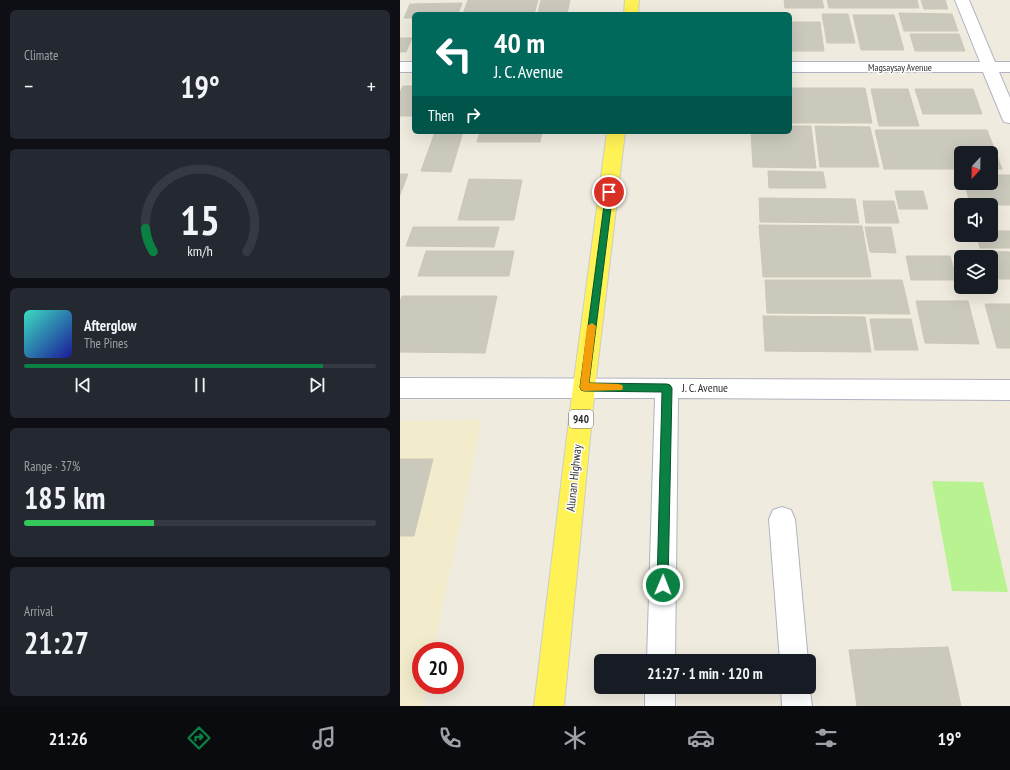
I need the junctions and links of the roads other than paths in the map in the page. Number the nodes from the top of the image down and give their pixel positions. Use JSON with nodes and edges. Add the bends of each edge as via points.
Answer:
{"nodes":[{"id":1,"x":632,"y":0,"type":"edge"},
{"id":2,"x":962,"y":0,"type":"edge"},
{"id":3,"x":631,"y":12,"type":"edge"},
{"id":4,"x":400,"y":67,"type":"edge"},
{"id":5,"x":412,"y":67,"type":"edge"},
{"id":6,"x":792,"y":67,"type":"edge"},
{"id":7,"x":990,"y":67,"type":"junction"},
{"id":8,"x":1010,"y":67,"type":"edge"},
{"id":9,"x":1010,"y":118,"type":"edge"},
{"id":10,"x":616,"y":134,"type":"edge"},
{"id":11,"x":584,"y":387,"type":"junction"},
{"id":12,"x":400,"y":388,"type":"edge"},
{"id":13,"x":667,"y":388,"type":"junction"},
{"id":14,"x":1010,"y":390,"type":"edge"},
{"id":15,"x":782,"y":519,"type":"dead end"},
{"id":16,"x":661,"y":654,"type":"edge"},
{"id":17,"x":793,"y":654,"type":"edge"},
{"id":18,"x":660,"y":694,"type":"edge"},
{"id":19,"x":796,"y":694,"type":"edge"},
{"id":20,"x":549,"y":706,"type":"edge"},
{"id":21,"x":660,"y":706,"type":"edge"},
{"id":22,"x":797,"y":706,"type":"edge"}],
"edges":[{"from":1,"to":3,"type":"main road"},
{"from":2,"to":7,"type":"street"},
{"from":4,"to":5,"type":"street"},
{"from":6,"to":7,"type":"street","name":"Magsaysay Avenue"},
{"from":7,"to":8,"type":"street","name":"Magsaysay Avenue"},
{"from":7,"to":9,"type":"street"},
{"from":10,"to":11,"type":"main road","name":"Alunan Highway","number":"940"},
{"from":11,"to":12,"type":"street","name":"J. C. Avenue"},
{"from":11,"to":13,"type":"street","name":"J. C. Avenue"},
{"from":11,"to":20,"type":"main road","name":"Alunan Highway","number":"940"},
{"from":13,"to":14,"type":"street","name":"J. C. Avenue"},
{"from":13,"to":16,"type":"street"},
{"from":15,"to":17,"type":"street"},
{"from":18,"to":21,"type":"street"},
{"from":19,"to":22,"type":"street"}]}
